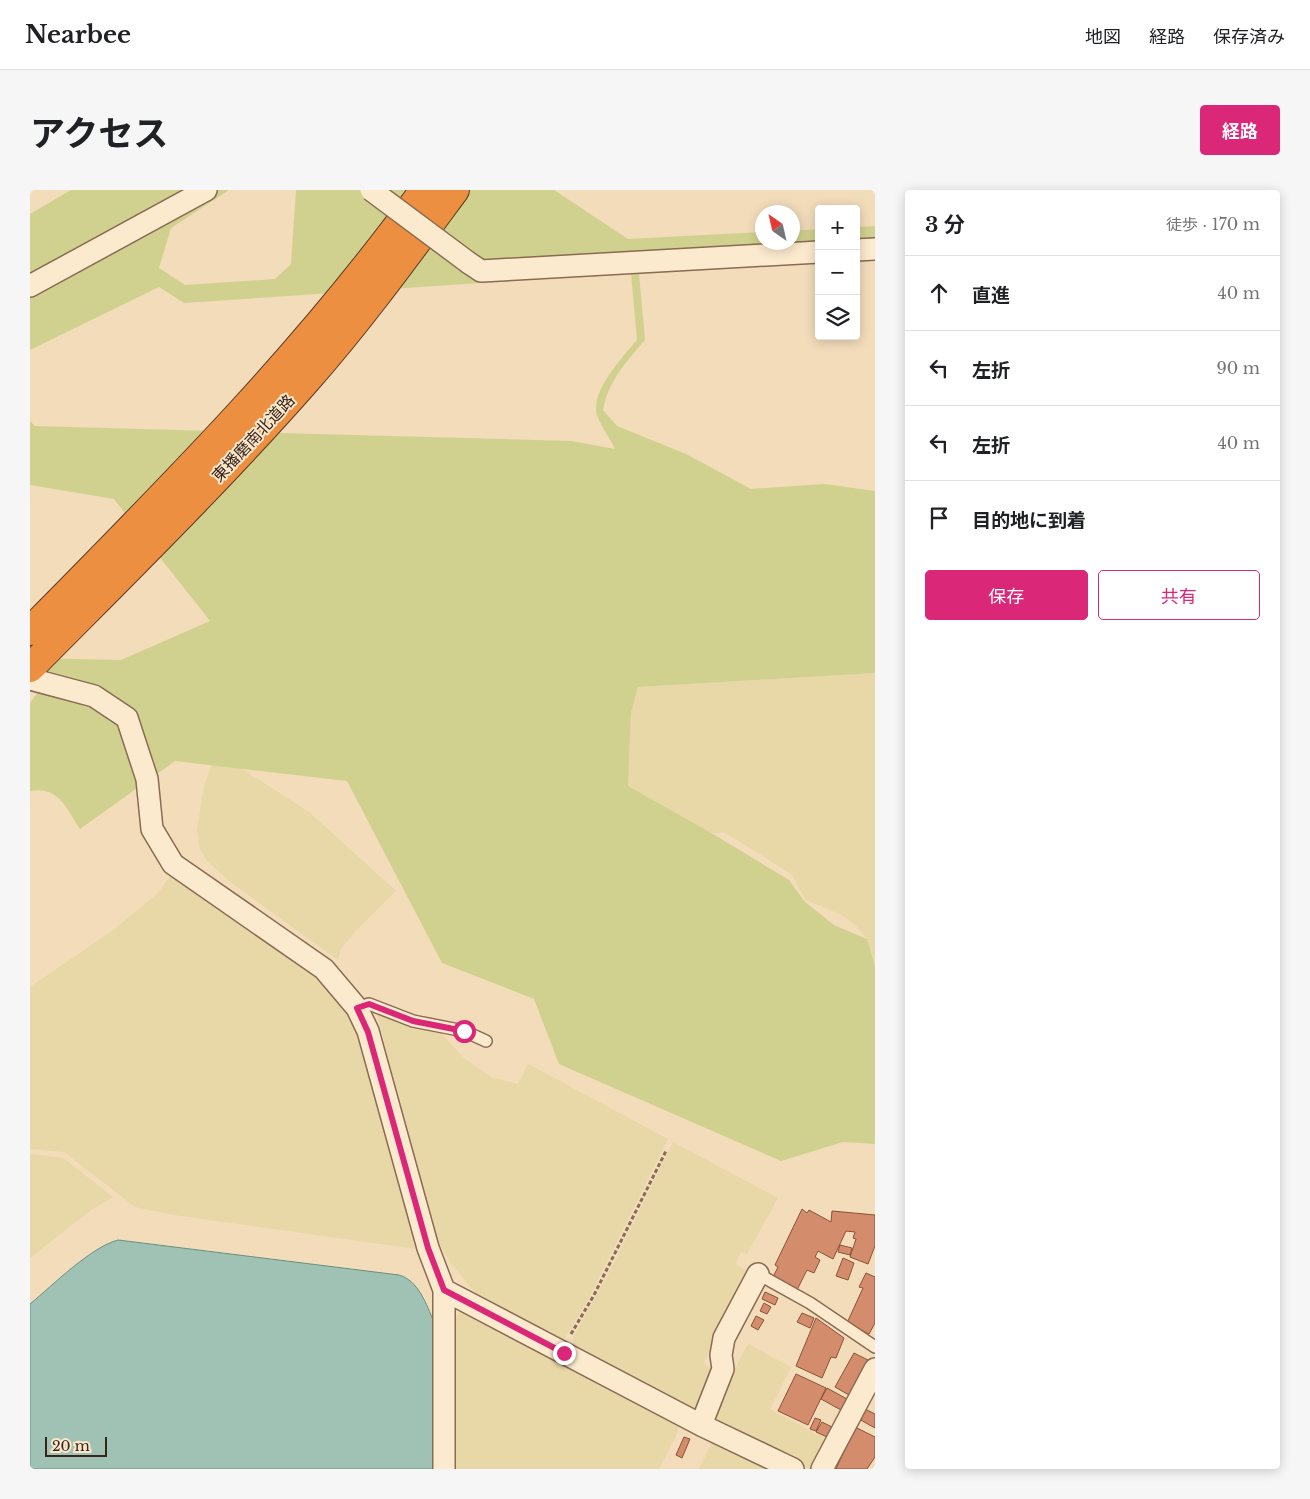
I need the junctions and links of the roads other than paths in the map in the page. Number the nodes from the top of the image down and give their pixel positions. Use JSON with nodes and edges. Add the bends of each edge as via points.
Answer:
{"nodes":[{"id":1,"x":206,"y":190,"type":"edge"},
{"id":2,"x":372,"y":190,"type":"edge"},
{"id":3,"x":424,"y":190,"type":"edge"},
{"id":4,"x":455,"y":190,"type":"edge"},
{"id":5,"x":875,"y":248,"type":"edge"},
{"id":6,"x":860,"y":250,"type":"edge"},
{"id":7,"x":815,"y":252,"type":"edge"},
{"id":8,"x":30,"y":286,"type":"edge"},
{"id":9,"x":170,"y":508,"type":"junction"},
{"id":10,"x":30,"y":631,"type":"edge"},
{"id":11,"x":30,"y":668,"type":"edge"},
{"id":12,"x":30,"y":679,"type":"edge"},
{"id":13,"x":357,"y":1008,"type":"junction"},
{"id":14,"x":486,"y":1040,"type":"dead end"},
{"id":15,"x":758,"y":1274,"type":"joint"},
{"id":16,"x":444,"y":1290,"type":"junction"},
{"id":17,"x":875,"y":1347,"type":"edge"},
{"id":18,"x":875,"y":1369,"type":"edge"},
{"id":19,"x":701,"y":1425,"type":"junction"},
{"id":20,"x":444,"y":1469,"type":"edge"},
{"id":21,"x":793,"y":1469,"type":"edge"},
{"id":22,"x":822,"y":1469,"type":"edge"}],
"edges":[{"from":1,"to":8,"type":"street"},
{"from":2,"to":7,"type":"street","bridge":true,"via":[[481,272]]},
{"from":3,"to":9,"type":"highway","name":"東播磨南北道路","via":[[339,302]]},
{"from":4,"to":9,"type":"highway","name":"東播磨南北道路","via":[[307,380]]},
{"from":5,"to":6,"type":"street"},
{"from":9,"to":10,"type":"highway","name":"東播磨南北道路"},
{"from":9,"to":11,"type":"highway","name":"東播磨南北道路"},
{"from":12,"to":13,"type":"street","via":[[94,696],[127,718],[147,779],[152,829],[173,864],[324,969]]},
{"from":13,"to":14,"type":"lane","via":[[369,1004],[413,1021],[464,1031]]},
{"from":13,"to":16,"type":"street","via":[[368,1032],[428,1248]]},
{"from":15,"to":17,"type":"lane","via":[[810,1303]]},
{"from":15,"to":19,"type":"street","via":[[724,1338],[723,1369]]},
{"from":16,"to":19,"type":"street"},
{"from":16,"to":20,"type":"street"},
{"from":18,"to":22,"type":"street"},
{"from":19,"to":21,"type":"street"}]}
